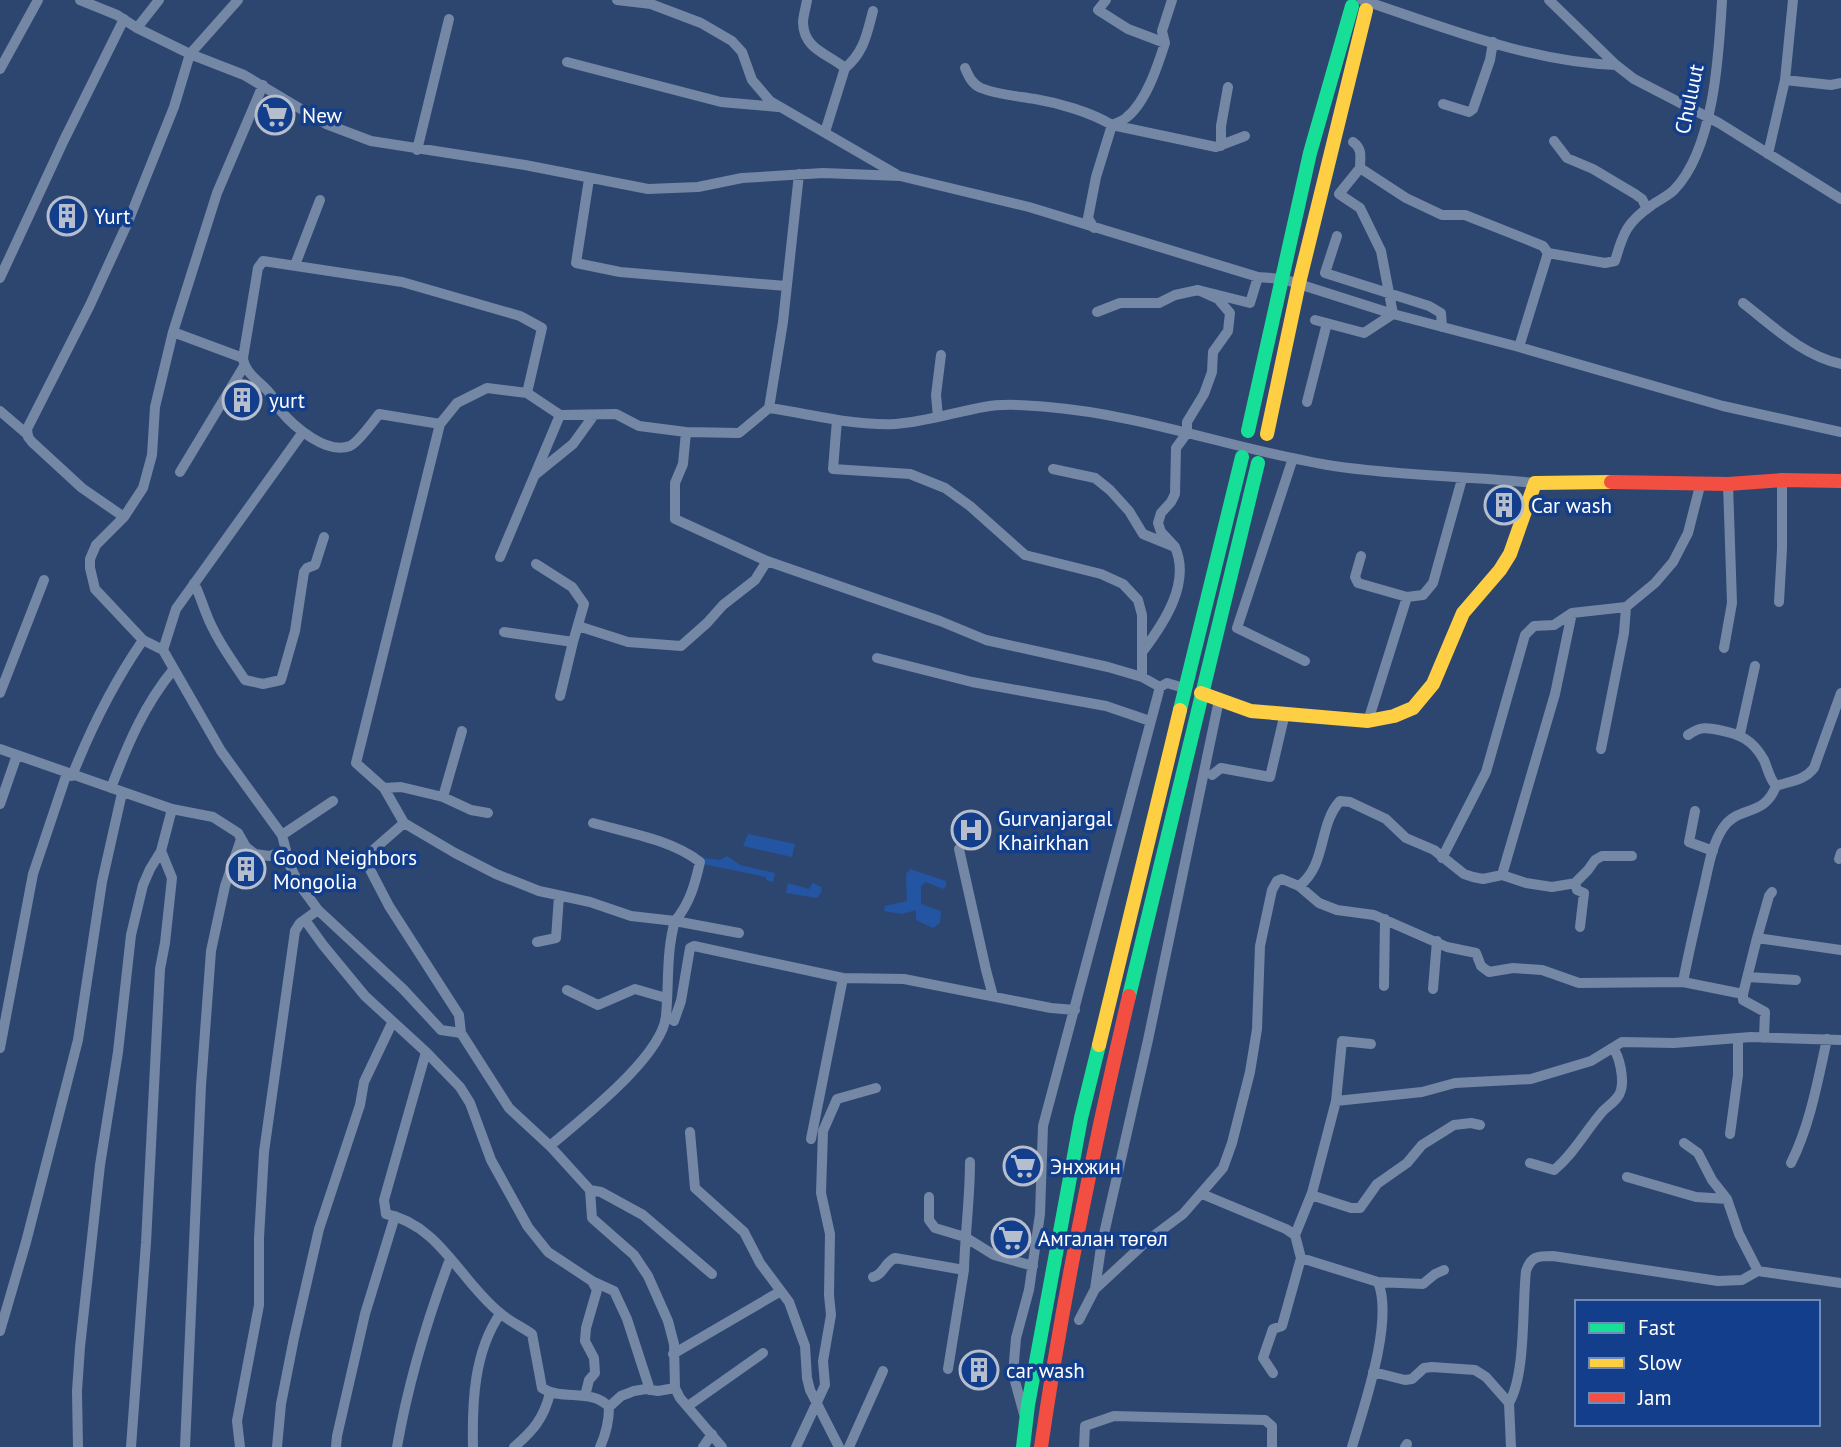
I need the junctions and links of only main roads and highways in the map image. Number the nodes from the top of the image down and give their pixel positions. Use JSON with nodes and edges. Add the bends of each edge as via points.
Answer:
{"nodes":[{"id":1,"x":1360,"y":5,"type":"edge"},
{"id":2,"x":1248,"y":431,"type":"dead end"},
{"id":3,"x":1267,"y":434,"type":"dead end"},
{"id":4,"x":1242,"y":457,"type":"dead end"},
{"id":5,"x":1258,"y":463,"type":"dead end"},
{"id":6,"x":1841,"y":481,"type":"edge"},
{"id":7,"x":1201,"y":694,"type":"junction"},
{"id":8,"x":1023,"y":1447,"type":"edge"},
{"id":9,"x":1041,"y":1447,"type":"edge"}],
"edges":[{"from":1,"to":2,"type":"main road","via":[[1310,153]]},
{"from":1,"to":3,"type":"main road"},
{"from":4,"to":8,"type":"main road","via":[[1081,1118]]},
{"from":5,"to":7,"type":"main road"},
{"from":6,"to":7,"type":"main road","via":[[1535,483],[1509,555],[1465,610],[1430,688],[1418,704],[1401,714],[1368,721],[1251,711]]},
{"from":7,"to":9,"type":"main road","via":[[1099,1125]]}]}
